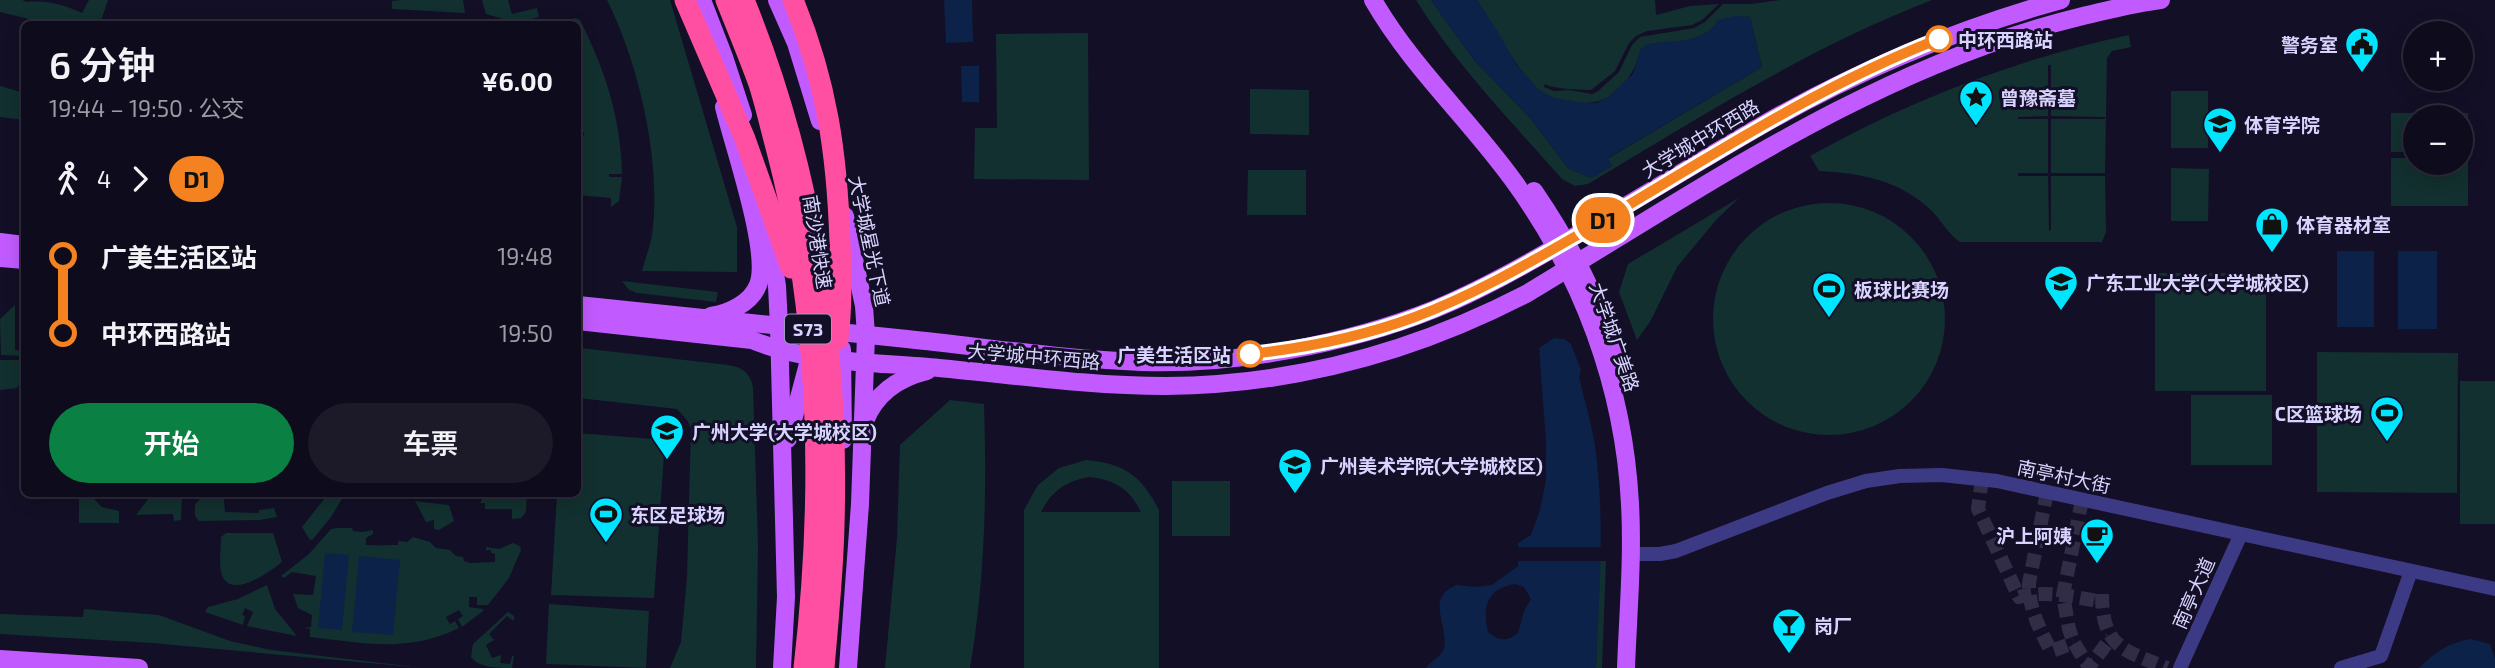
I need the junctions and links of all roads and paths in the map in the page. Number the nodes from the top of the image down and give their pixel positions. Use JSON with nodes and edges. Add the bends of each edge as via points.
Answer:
{"nodes":[{"id":1,"x":685,"y":0,"type":"edge"},
{"id":2,"x":702,"y":0,"type":"edge"},
{"id":3,"x":726,"y":0,"type":"edge"},
{"id":4,"x":738,"y":0,"type":"edge"},
{"id":5,"x":744,"y":0,"type":"edge"},
{"id":6,"x":778,"y":0,"type":"edge"},
{"id":7,"x":793,"y":0,"type":"edge"},
{"id":8,"x":1373,"y":0,"type":"edge"},
{"id":9,"x":1387,"y":0,"type":"edge"},
{"id":10,"x":2061,"y":0,"type":"edge"},
{"id":11,"x":2155,"y":0,"type":"edge"},
{"id":12,"x":2161,"y":0,"type":"edge"},
{"id":13,"x":709,"y":18,"type":"junction"},
{"id":14,"x":833,"y":172,"type":"junction"},
{"id":15,"x":0,"y":242,"type":"edge"},
{"id":16,"x":1561,"y":244,"type":"junction"},
{"id":17,"x":21,"y":245,"type":"edge"},
{"id":18,"x":0,"y":258,"type":"edge"},
{"id":19,"x":21,"y":260,"type":"edge"},
{"id":20,"x":1573,"y":266,"type":"junction"},
{"id":21,"x":581,"y":305,"type":"edge"},
{"id":22,"x":699,"y":318,"type":"junction"},
{"id":23,"x":581,"y":320,"type":"edge"},
{"id":24,"x":808,"y":320,"type":"junction"},
{"id":25,"x":779,"y":326,"type":"junction"},
{"id":26,"x":841,"y":332,"type":"junction"},
{"id":27,"x":866,"y":335,"type":"junction"},
{"id":28,"x":778,"y":351,"type":"junction"},
{"id":29,"x":810,"y":356,"type":"junction"},
{"id":30,"x":843,"y":360,"type":"junction"},
{"id":31,"x":865,"y":361,"type":"junction"},
{"id":32,"x":939,"y":368,"type":"junction"},
{"id":33,"x":832,"y":386,"type":"junction"},
{"id":34,"x":863,"y":428,"type":"junction"},
{"id":35,"x":783,"y":459,"type":"junction"},
{"id":36,"x":2241,"y":534,"type":"junction"},
{"id":37,"x":1636,"y":554,"type":"junction"},
{"id":38,"x":2411,"y":571,"type":"junction"},
{"id":39,"x":2495,"y":589,"type":"edge"},
{"id":40,"x":854,"y":606,"type":"junction"},
{"id":41,"x":0,"y":659,"type":"edge"},
{"id":42,"x":139,"y":668,"type":"edge"},
{"id":43,"x":782,"y":668,"type":"edge"},
{"id":44,"x":804,"y":668,"type":"edge"},
{"id":45,"x":824,"y":668,"type":"edge"},
{"id":46,"x":848,"y":668,"type":"edge"},
{"id":47,"x":1626,"y":668,"type":"edge"},
{"id":48,"x":1637,"y":668,"type":"edge"},
{"id":49,"x":2180,"y":668,"type":"edge"},
{"id":50,"x":2342,"y":668,"type":"edge"}],
"edges":[{"from":1,"to":24,"type":"highway","bridge":true,"via":[[766,195]]},
{"from":2,"to":13,"type":"main road"},
{"from":3,"to":24,"type":"highway","name":"南沙港快速","number":"S73","bridge":true,"via":[[759,86],[782,173]]},
{"from":4,"to":24,"type":"main road","via":[[759,49],[787,158],[801,223]]},
{"from":5,"to":33,"type":"highway","name":"南沙港快速","number":"S73","bridge":true,"via":[[780,100],[802,182],[821,277]]},
{"from":6,"to":14,"type":"main road","name":"大学城星光下道","via":[[796,43]]},
{"from":7,"to":33,"type":"highway","bridge":true,"via":[[820,79],[833,141],[841,284]]},
{"from":8,"to":16,"type":"main road","name":"大学城广美路","via":[[1422,70]]},
{"from":9,"to":16,"type":"main road","name":"大学城广美路","via":[[1427,60],[1517,166]]},
{"from":10,"to":16,"type":"main road","name":"大学城中环西路","via":[[1960,32],[1842,82]]},
{"from":11,"to":12,"type":"main road","name":"大学城中环西路"},
{"from":11,"to":20,"type":"main road","name":"大学城中环西路","via":[[2028,31],[1872,93],[1814,121]]},
{"from":13,"to":22,"type":"main road","via":[[725,112],[762,271],[758,287],[746,301],[718,315]]},
{"from":13,"to":25,"type":"main road","via":[[736,89],[752,154],[772,247]]},
{"from":14,"to":26,"type":"main road"},
{"from":14,"to":27,"type":"main road","name":"大学城星光下道","via":[[856,260]]},
{"from":15,"to":17,"type":"main road"},
{"from":16,"to":20,"type":"main road","name":"大学城广美路"},
{"from":16,"to":27,"type":"main road","name":"大学城中环西路","via":[[1416,317],[1334,341],[1272,352],[1146,362]]},
{"from":18,"to":19,"type":"main road"},
{"from":20,"to":32,"type":"main road","name":"大学城中环西路","via":[[1480,317],[1432,337],[1296,375],[1136,385]]},
{"from":20,"to":37,"type":"main road","name":"大学城广美路","via":[[1618,409]]},
{"from":21,"to":22,"type":"main road","name":"大学城中环西路"},
{"from":22,"to":25,"type":"main road","name":"大学城中环西路"},
{"from":23,"to":28,"type":"main road","name":"大学城中环西路","via":[[752,340]]},
{"from":24,"to":25,"type":"main road","name":"大学城中环西路"},
{"from":24,"to":26,"type":"main road","name":"大学城中环西路"},
{"from":24,"to":29,"type":"main road"},
{"from":24,"to":44,"type":"highway","name":"南沙港快速","number":"S73","bridge":true,"via":[[817,449],[813,578]]},
{"from":25,"to":28,"type":"main road"},
{"from":26,"to":27,"type":"main road","name":"大学城中环西路"},
{"from":26,"to":30,"type":"main road"},
{"from":27,"to":31,"type":"main road","name":"大学城星光下道"},
{"from":28,"to":29,"type":"main road","name":"大学城中环西路"},
{"from":28,"to":35,"type":"main road"},
{"from":29,"to":30,"type":"main road","name":"大学城中环西路"},
{"from":29,"to":35,"type":"main road"},
{"from":30,"to":31,"type":"main road","name":"大学城中环西路"},
{"from":30,"to":40,"type":"main road","via":[[838,542]]},
{"from":31,"to":32,"type":"main road","name":"大学城中环西路"},
{"from":31,"to":34,"type":"main road","name":"大学城星光下道"},
{"from":32,"to":34,"type":"main road","via":[[888,388],[870,409]]},
{"from":33,"to":45,"type":"highway","name":"南沙港快速","number":"S73","bridge":true,"via":[[834,526]]},
{"from":34,"to":40,"type":"main road","name":"大学城星光下道"},
{"from":35,"to":43,"type":"main road","via":[[786,597]]},
{"from":36,"to":37,"type":"street","name":"南亭村大街","via":[[1997,481],[1917,475],[1844,487],[1676,551]]},
{"from":36,"to":38,"type":"street","name":"南亭村大街"},
{"from":36,"to":49,"type":"street","name":"南亭大道"},
{"from":37,"to":47,"type":"main road","name":"大学城广美路"},
{"from":37,"to":48,"type":"main road","name":"大学城广美路"},
{"from":38,"to":39,"type":"street","name":"南亭村大街"},
{"from":38,"to":50,"type":"street","via":[[2381,656]]},
{"from":40,"to":46,"type":"main road","name":"大学城星光下道"},
{"from":41,"to":42,"type":"main road"}]}
